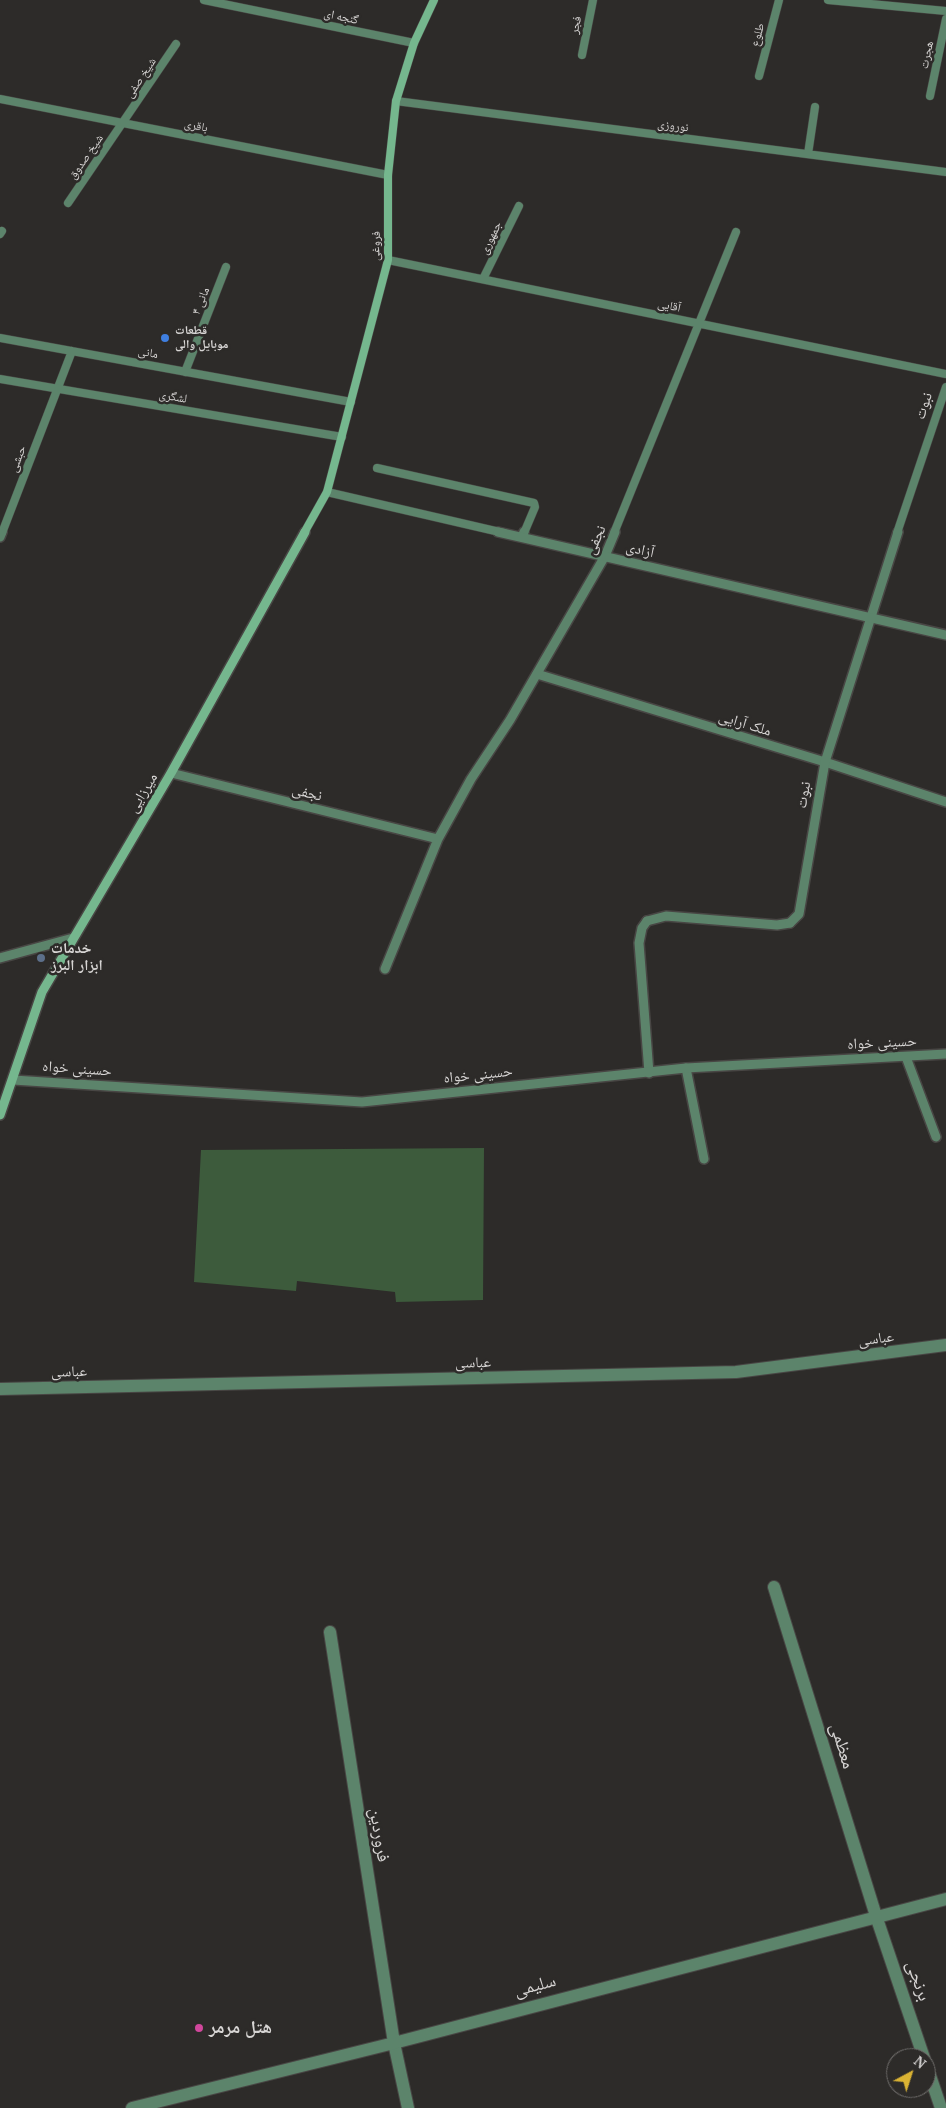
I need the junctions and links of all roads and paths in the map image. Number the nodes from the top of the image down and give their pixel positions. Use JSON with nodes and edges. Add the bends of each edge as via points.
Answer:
{"nodes":[{"id":1,"x":204,"y":0,"type":"edge"},
{"id":2,"x":434,"y":0,"type":"edge"},
{"id":3,"x":593,"y":0,"type":"edge"},
{"id":4,"x":778,"y":0,"type":"edge"},
{"id":5,"x":828,"y":0,"type":"edge"},
{"id":6,"x":946,"y":11,"type":"edge"},
{"id":7,"x":946,"y":19,"type":"edge"},
{"id":8,"x":414,"y":43,"type":"junction"},
{"id":9,"x":176,"y":44,"type":"dead end"},
{"id":10,"x":582,"y":55,"type":"dead end"},
{"id":11,"x":759,"y":76,"type":"dead end"},
{"id":12,"x":930,"y":96,"type":"dead end"},
{"id":13,"x":0,"y":99,"type":"edge"},
{"id":14,"x":396,"y":101,"type":"junction"},
{"id":15,"x":815,"y":106,"type":"dead end"},
{"id":16,"x":124,"y":124,"type":"junction"},
{"id":17,"x":808,"y":154,"type":"junction"},
{"id":18,"x":946,"y":172,"type":"edge"},
{"id":19,"x":388,"y":175,"type":"junction"},
{"id":20,"x":68,"y":204,"type":"dead end"},
{"id":21,"x":519,"y":206,"type":"dead end"},
{"id":22,"x":736,"y":232,"type":"dead end"},
{"id":23,"x":388,"y":260,"type":"junction"},
{"id":24,"x":226,"y":267,"type":"dead end"},
{"id":25,"x":483,"y":279,"type":"junction"},
{"id":26,"x":699,"y":324,"type":"junction"},
{"id":27,"x":0,"y":338,"type":"edge"},
{"id":28,"x":72,"y":351,"type":"junction"},
{"id":29,"x":185,"y":372,"type":"junction"},
{"id":30,"x":946,"y":374,"type":"edge"},
{"id":31,"x":0,"y":379,"type":"edge"},
{"id":32,"x":946,"y":387,"type":"edge"},
{"id":33,"x":57,"y":389,"type":"junction"},
{"id":34,"x":351,"y":402,"type":"junction"},
{"id":35,"x":342,"y":437,"type":"junction"},
{"id":36,"x":377,"y":468,"type":"dead end"},
{"id":37,"x":327,"y":492,"type":"junction"},
{"id":38,"x":0,"y":537,"type":"edge"},
{"id":39,"x":522,"y":537,"type":"junction"},
{"id":40,"x":605,"y":556,"type":"junction"},
{"id":41,"x":869,"y":618,"type":"junction"},
{"id":42,"x":946,"y":636,"type":"edge"},
{"id":43,"x":537,"y":674,"type":"junction"},
{"id":44,"x":825,"y":762,"type":"junction"},
{"id":45,"x":171,"y":773,"type":"junction"},
{"id":46,"x":946,"y":802,"type":"edge"},
{"id":47,"x":438,"y":839,"type":"junction"},
{"id":48,"x":73,"y":938,"type":"junction"},
{"id":49,"x":0,"y":958,"type":"edge"},
{"id":50,"x":385,"y":969,"type":"dead end"},
{"id":51,"x":946,"y":1054,"type":"edge"},
{"id":52,"x":906,"y":1057,"type":"junction"},
{"id":53,"x":686,"y":1068,"type":"junction"},
{"id":54,"x":649,"y":1073,"type":"junction"},
{"id":55,"x":13,"y":1080,"type":"junction"},
{"id":56,"x":0,"y":1115,"type":"edge"},
{"id":57,"x":936,"y":1137,"type":"dead end"},
{"id":58,"x":704,"y":1159,"type":"dead end"},
{"id":59,"x":946,"y":1345,"type":"edge"},
{"id":60,"x":0,"y":1389,"type":"edge"},
{"id":61,"x":774,"y":1587,"type":"dead end"},
{"id":62,"x":330,"y":1632,"type":"dead end"},
{"id":63,"x":946,"y":1899,"type":"edge"},
{"id":64,"x":876,"y":1916,"type":"junction"},
{"id":65,"x":394,"y":2043,"type":"junction"},
{"id":66,"x":921,"y":2048,"type":"edge"},
{"id":67,"x":936,"y":2093,"type":"edge"},
{"id":68,"x":153,"y":2106,"type":"edge"},
{"id":69,"x":132,"y":2108,"type":"edge"},
{"id":70,"x":408,"y":2108,"type":"edge"},
{"id":71,"x":941,"y":2108,"type":"edge"}],
"edges":[{"from":1,"to":8,"type":"street","name":"گنجه ای"},
{"from":2,"to":8,"type":"main road","name":"فروغی"},
{"from":3,"to":10,"type":"street","name":"فجر"},
{"from":4,"to":11,"type":"street","name":"طلوع"},
{"from":5,"to":6,"type":"street"},
{"from":7,"to":12,"type":"street","name":"هجرت"},
{"from":8,"to":14,"type":"main road","name":"فروغی"},
{"from":9,"to":16,"type":"street","name":"شیخ صفی"},
{"from":13,"to":16,"type":"street","name":"باقری"},
{"from":14,"to":17,"type":"street","name":"نوروزی"},
{"from":14,"to":19,"type":"main road","name":"فروغی"},
{"from":15,"to":17,"type":"street"},
{"from":16,"to":19,"type":"street","name":"باقری"},
{"from":16,"to":20,"type":"street","name":"شیخ صدوق"},
{"from":17,"to":18,"type":"street","name":"نوروزی"},
{"from":19,"to":23,"type":"main road","name":"فروغی"},
{"from":21,"to":25,"type":"street","name":"جمهوری"},
{"from":22,"to":26,"type":"street","name":"نجفی"},
{"from":23,"to":25,"type":"street","name":"آقایی"},
{"from":23,"to":34,"type":"main road","name":"فروغی"},
{"from":24,"to":29,"type":"street","name":"مانی ۴"},
{"from":25,"to":26,"type":"street","name":"آقایی"},
{"from":26,"to":30,"type":"street","name":"آقایی"},
{"from":26,"to":40,"type":"street","name":"نجفی"},
{"from":27,"to":28,"type":"street","name":"مانی"},
{"from":28,"to":29,"type":"street","name":"مانی"},
{"from":28,"to":33,"type":"street","name":"حبشی"},
{"from":29,"to":34,"type":"street","name":"مانی"},
{"from":31,"to":33,"type":"street","name":"لشگری"},
{"from":32,"to":41,"type":"street","name":"نبوت"},
{"from":33,"to":35,"type":"street","name":"لشگری"},
{"from":33,"to":38,"type":"street","name":"حبشی"},
{"from":34,"to":35,"type":"main road","name":"فروغی"},
{"from":35,"to":37,"type":"main road","name":"فروغی"},
{"from":36,"to":39,"type":"street","via":[[534,503],[536,507]]},
{"from":37,"to":39,"type":"street","name":"آزادی"},
{"from":37,"to":45,"type":"main road","name":"میرزایی"},
{"from":39,"to":40,"type":"street","name":"آزادی"},
{"from":40,"to":41,"type":"street","name":"آزادی"},
{"from":40,"to":43,"type":"street","name":"نجفی"},
{"from":41,"to":42,"type":"street","name":"آزادی"},
{"from":41,"to":44,"type":"street","name":"نبوت"},
{"from":43,"to":44,"type":"street","name":"ملک آرایی"},
{"from":43,"to":47,"type":"street","name":"نجفی","via":[[471,779]]},
{"from":44,"to":46,"type":"street","name":"ملک آرایی"},
{"from":44,"to":54,"type":"street","name":"نبوت","via":[[799,914],[790,923],[776,925],[666,916],[646,920],[639,943]]},
{"from":45,"to":47,"type":"street","name":"نجفی"},
{"from":45,"to":48,"type":"main road","name":"میرزایی"},
{"from":47,"to":50,"type":"street","name":"نجفی"},
{"from":48,"to":49,"type":"street"},
{"from":48,"to":55,"type":"main road","name":"میرزایی","via":[[42,992]]},
{"from":51,"to":52,"type":"street","name":"حسینی خواه"},
{"from":52,"to":53,"type":"street","name":"حسینی خواه"},
{"from":52,"to":57,"type":"street"},
{"from":53,"to":54,"type":"street","name":"حسینی خواه"},
{"from":53,"to":58,"type":"street"},
{"from":54,"to":55,"type":"street","name":"حسینی خواه","via":[[362,1102]]},
{"from":55,"to":56,"type":"main road","name":"میرزایی"},
{"from":59,"to":60,"type":"street","name":"عباسی","via":[[736,1372]]},
{"from":61,"to":64,"type":"street","name":"معظمی"},
{"from":62,"to":65,"type":"street","name":"فروردین"},
{"from":63,"to":64,"type":"street","name":"سلیمی"},
{"from":64,"to":65,"type":"street","name":"سلیمی"},
{"from":64,"to":66,"type":"street","name":"برنجی"},
{"from":65,"to":68,"type":"street","name":"سلیمی"},
{"from":65,"to":70,"type":"street","name":"فروردین"},
{"from":67,"to":71,"type":"street"},
{"from":68,"to":69,"type":"street","name":"سلیمی"}]}
